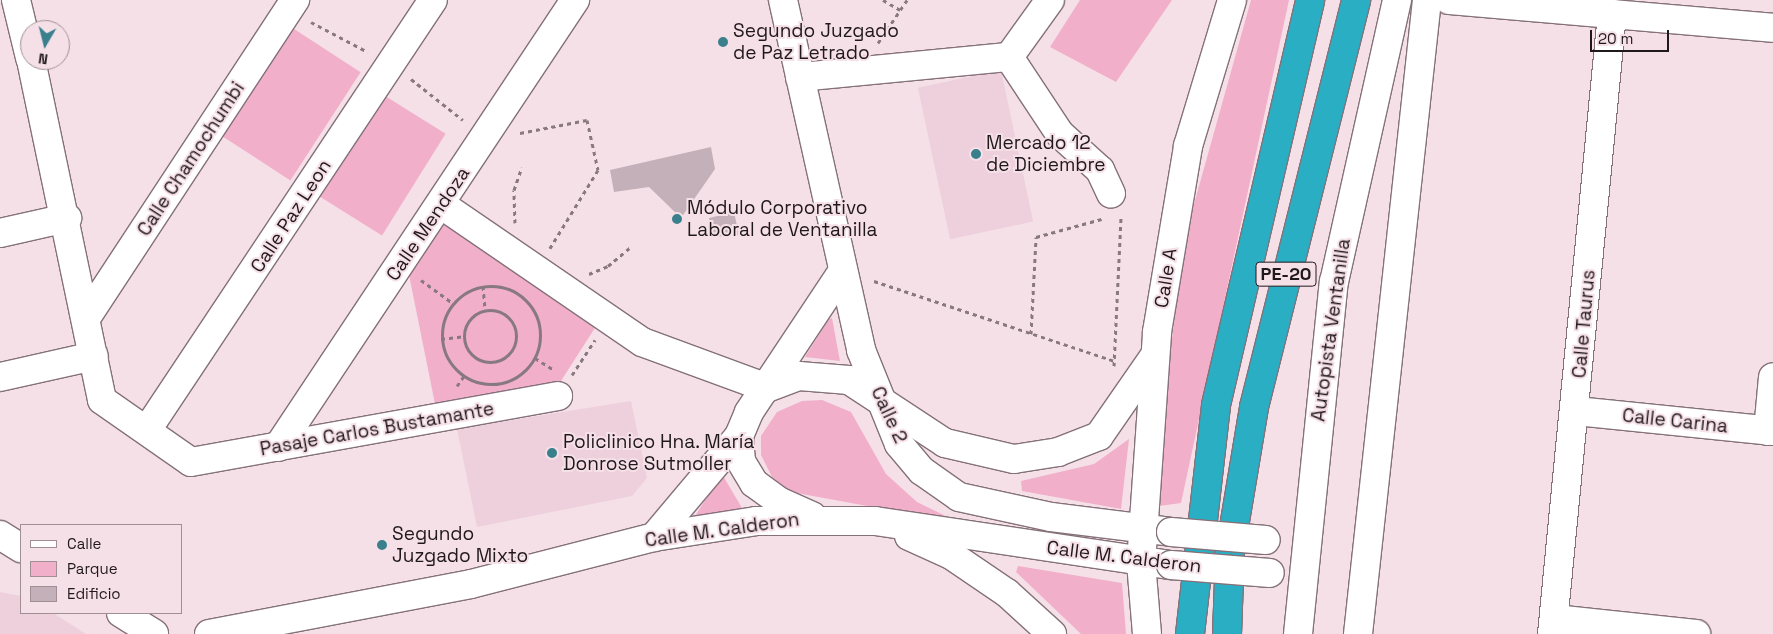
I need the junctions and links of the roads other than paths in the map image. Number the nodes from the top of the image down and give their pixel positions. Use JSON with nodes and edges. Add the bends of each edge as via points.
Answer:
{"nodes":[{"id":1,"x":16,"y":0,"type":"edge"},
{"id":2,"x":295,"y":0,"type":"edge"},
{"id":3,"x":433,"y":0,"type":"edge"},
{"id":4,"x":575,"y":0,"type":"edge"},
{"id":5,"x":783,"y":0,"type":"edge"},
{"id":6,"x":1050,"y":0,"type":"edge"},
{"id":7,"x":1232,"y":0,"type":"edge"},
{"id":8,"x":1310,"y":0,"type":"edge"},
{"id":9,"x":1356,"y":0,"type":"edge"},
{"id":10,"x":1397,"y":0,"type":"edge"},
{"id":11,"x":1427,"y":0,"type":"edge"},
{"id":12,"x":1449,"y":0,"type":"edge"},
{"id":13,"x":1612,"y":14,"type":"junction"},
{"id":14,"x":21,"y":20,"type":"edge"},
{"id":15,"x":1773,"y":28,"type":"edge"},
{"id":16,"x":1009,"y":58,"type":"junction"},
{"id":17,"x":33,"y":70,"type":"edge"},
{"id":18,"x":800,"y":77,"type":"junction"},
{"id":19,"x":1111,"y":194,"type":"dead end"},
{"id":20,"x":442,"y":205,"type":"junction"},
{"id":21,"x":67,"y":218,"type":"junction"},
{"id":22,"x":0,"y":233,"type":"edge"},
{"id":23,"x":842,"y":272,"type":"junction"},
{"id":24,"x":86,"y":318,"type":"junction"},
{"id":25,"x":1155,"y":355,"type":"junction"},
{"id":26,"x":94,"y":356,"type":"junction"},
{"id":27,"x":0,"y":377,"type":"edge"},
{"id":28,"x":1773,"y":377,"type":"edge"},
{"id":29,"x":767,"y":388,"type":"junction"},
{"id":30,"x":558,"y":396,"type":"road end"},
{"id":31,"x":879,"y":400,"type":"junction"},
{"id":32,"x":1576,"y":411,"type":"junction"},
{"id":33,"x":147,"y":430,"type":"junction"},
{"id":34,"x":1770,"y":431,"type":"edge"},
{"id":35,"x":739,"y":436,"type":"junction"},
{"id":36,"x":278,"y":447,"type":"junction"},
{"id":37,"x":816,"y":518,"type":"junction"},
{"id":38,"x":875,"y":522,"type":"junction"},
{"id":39,"x":1142,"y":530,"type":"junction"},
{"id":40,"x":0,"y":535,"type":"edge"},
{"id":41,"x":654,"y":537,"type":"junction"},
{"id":42,"x":1304,"y":543,"type":"junction"},
{"id":43,"x":20,"y":547,"type":"edge"},
{"id":44,"x":1141,"y":563,"type":"junction"},
{"id":45,"x":1301,"y":575,"type":"junction"},
{"id":46,"x":123,"y":614,"type":"edge"},
{"id":47,"x":1553,"y":627,"type":"edge"},
{"id":48,"x":1047,"y":632,"type":"edge"},
{"id":49,"x":1685,"y":633,"type":"edge"},
{"id":50,"x":154,"y":634,"type":"edge"},
{"id":51,"x":210,"y":634,"type":"edge"},
{"id":52,"x":1147,"y":634,"type":"edge"},
{"id":53,"x":1190,"y":634,"type":"edge"},
{"id":54,"x":1227,"y":634,"type":"edge"},
{"id":55,"x":1298,"y":634,"type":"edge"},
{"id":56,"x":1358,"y":634,"type":"edge"}],
"edges":[{"from":1,"to":14,"type":"street"},
{"from":2,"to":24,"type":"street","name":"Calle Chamochumbi"},
{"from":3,"to":33,"type":"street","name":"Calle Paz Leon"},
{"from":4,"to":20,"type":"street","name":"Calle Mendoza"},
{"from":5,"to":18,"type":"street","name":"Calle 2"},
{"from":6,"to":16,"type":"street"},
{"from":7,"to":25,"type":"street","name":"Calle A","via":[[1188,146]]},
{"from":8,"to":53,"type":"highway","number":"PE-20","via":[[1235,311],[1216,405],[1197,549]]},
{"from":9,"to":54,"type":"highway","number":"PE-20","via":[[1254,407],[1230,551]]},
{"from":10,"to":42,"type":"street","name":"Autopista Ventanilla","via":[[1334,282]]},
{"from":11,"to":56,"type":"street"},
{"from":12,"to":13,"type":"street"},
{"from":13,"to":15,"type":"street"},
{"from":13,"to":32,"type":"street","name":"Calle Taurus"},
{"from":16,"to":18,"type":"street"},
{"from":16,"to":19,"type":"street","via":[[1060,134],[1100,170]]},
{"from":17,"to":21,"type":"street"},
{"from":18,"to":23,"type":"street","name":"Calle 2"},
{"from":20,"to":29,"type":"street","via":[[642,342]]},
{"from":20,"to":36,"type":"street","name":"Calle Mendoza"},
{"from":21,"to":22,"type":"street"},
{"from":21,"to":24,"type":"street"},
{"from":23,"to":29,"type":"street"},
{"from":23,"to":31,"type":"street","name":"Calle 2"},
{"from":24,"to":26,"type":"street"},
{"from":25,"to":31,"type":"street","via":[[1110,426],[1099,436],[1058,452],[1014,459],[976,454],[945,443]]},
{"from":25,"to":39,"type":"street","name":"Calle A"},
{"from":26,"to":27,"type":"street"},
{"from":26,"to":33,"type":"street","via":[[103,402]]},
{"from":28,"to":34,"type":"street"},
{"from":29,"to":31,"type":"street","via":[[788,378],[817,375],[849,380]]},
{"from":29,"to":35,"type":"street"},
{"from":30,"to":36,"type":"street","name":"Pasaje Carlos Bustamante"},
{"from":31,"to":39,"type":"street","name":"Calle 2","via":[[899,444],[922,471],[959,497]]},
{"from":32,"to":34,"type":"street","name":"Calle Carina"},
{"from":32,"to":47,"type":"street","name":"Calle Taurus"},
{"from":33,"to":36,"type":"street","name":"Pasaje Carlos Bustamante","via":[[196,462]]},
{"from":35,"to":37,"type":"street","via":[[741,461],[754,483],[780,502]]},
{"from":35,"to":41,"type":"street"},
{"from":37,"to":38,"type":"street","name":"Calle M. Calderon"},
{"from":37,"to":41,"type":"street","name":"Calle M. Calderon","via":[[756,521]]},
{"from":38,"to":44,"type":"street","name":"Calle M. Calderon"},
{"from":38,"to":48,"type":"street","via":[[951,555],[1007,593]]},
{"from":39,"to":42,"type":"street","name":"Calle 2","bridge":true},
{"from":39,"to":44,"type":"street","name":"Calle A"},
{"from":40,"to":43,"type":"street"},
{"from":41,"to":51,"type":"street","name":"Calle M. Calderon","via":[[471,584]]},
{"from":42,"to":45,"type":"street","name":"Autopista Ventanilla"},
{"from":44,"to":45,"type":"street","name":"Calle M. Calderon","bridge":true},
{"from":44,"to":52,"type":"street"},
{"from":45,"to":55,"type":"street","name":"Autopista Ventanilla"},
{"from":46,"to":50,"type":"street"},
{"from":47,"to":49,"type":"street"}]}
